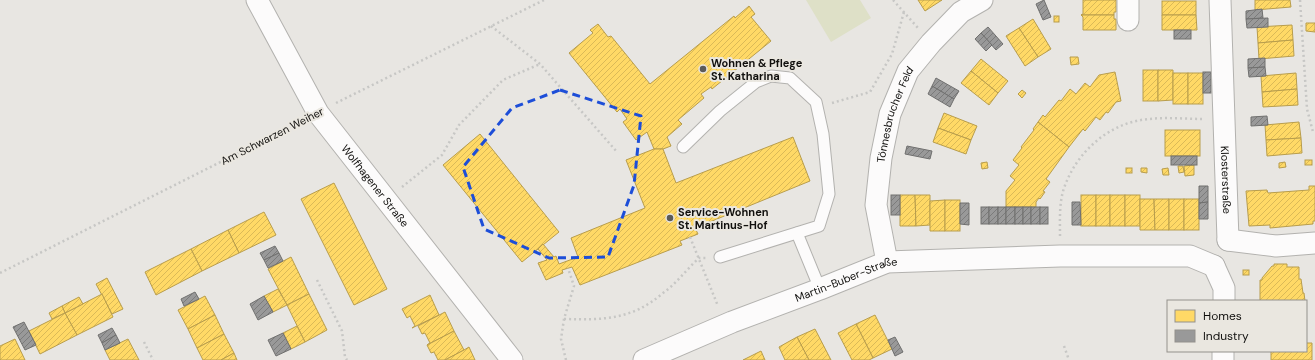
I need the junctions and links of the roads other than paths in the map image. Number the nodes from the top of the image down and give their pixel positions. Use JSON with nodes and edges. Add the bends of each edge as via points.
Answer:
{"nodes":[{"id":1,"x":257,"y":0,"type":"edge"},
{"id":2,"x":982,"y":0,"type":"edge"},
{"id":3,"x":1220,"y":0,"type":"edge"},
{"id":4,"x":683,"y":147,"type":"dead end"},
{"id":5,"x":797,"y":233,"type":"junction"},
{"id":6,"x":1228,"y":240,"type":"junction"},
{"id":7,"x":1315,"y":243,"type":"edge"},
{"id":8,"x":720,"y":257,"type":"dead end"},
{"id":9,"x":887,"y":262,"type":"junction"},
{"id":10,"x":1214,"y":266,"type":"junction"},
{"id":11,"x":820,"y":289,"type":"junction"},
{"id":12,"x":1224,"y":300,"type":"edge"},
{"id":13,"x":512,"y":360,"type":"edge"},
{"id":14,"x":644,"y":360,"type":"edge"}],
"edges":[{"from":1,"to":13,"type":"street","name":"Wolfhagener Straße","via":[[318,113]]},
{"from":2,"to":9,"type":"street","name":"Tönnesbrucher Feld","via":[[961,12],[908,71],[890,114],[881,158],[876,205]]},
{"from":3,"to":6,"type":"street","name":"Klosterstraße"},
{"from":4,"to":5,"type":"lane","via":[[720,111],[756,82],[771,76],[790,78],[816,102],[824,134],[829,194],[819,226]]},
{"from":5,"to":8,"type":"lane"},
{"from":5,"to":11,"type":"lane"},
{"from":6,"to":7,"type":"street","via":[[1276,246]]},
{"from":6,"to":10,"type":"street"},
{"from":9,"to":10,"type":"street","name":"Martin-Buber-Straße","via":[[1060,256],[1190,256]]},
{"from":9,"to":11,"type":"street","name":"Martin-Buber-Straße"},
{"from":10,"to":12,"type":"street","via":[[1224,288]]},
{"from":11,"to":14,"type":"street","name":"Martin-Buber-Straße"}]}
